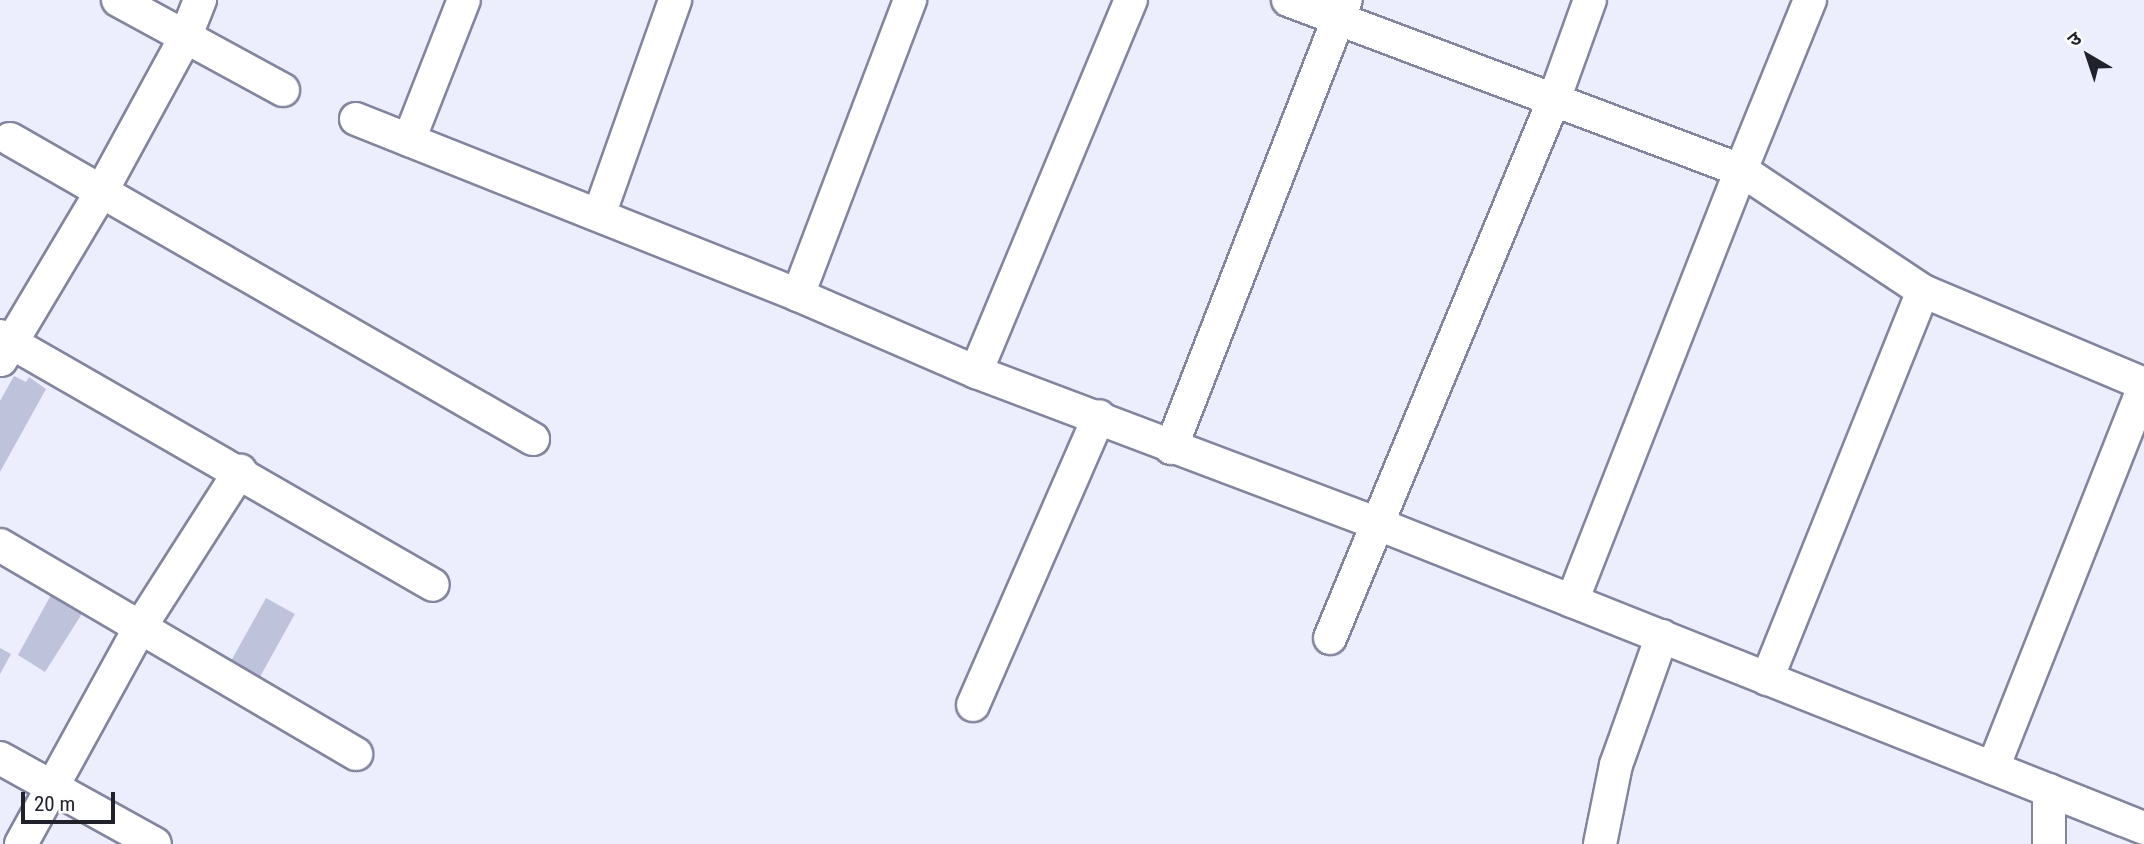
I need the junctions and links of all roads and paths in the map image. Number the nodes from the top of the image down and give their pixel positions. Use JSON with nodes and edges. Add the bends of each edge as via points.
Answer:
{"nodes":[{"id":1,"x":118,"y":0,"type":"edge"},
{"id":2,"x":200,"y":0,"type":"edge"},
{"id":3,"x":464,"y":0,"type":"edge"},
{"id":4,"x":675,"y":0,"type":"edge"},
{"id":5,"x":910,"y":0,"type":"edge"},
{"id":6,"x":1131,"y":0,"type":"edge"},
{"id":7,"x":1288,"y":0,"type":"edge"},
{"id":8,"x":1590,"y":0,"type":"edge"},
{"id":9,"x":1810,"y":0,"type":"edge"},
{"id":10,"x":1341,"y":11,"type":"edge"},
{"id":11,"x":185,"y":38,"type":"junction"},
{"id":12,"x":283,"y":90,"type":"dead end"},
{"id":13,"x":1555,"y":97,"type":"junction"},
{"id":14,"x":356,"y":119,"type":"dead end"},
{"id":15,"x":10,"y":139,"type":"dead end"},
{"id":16,"x":409,"y":140,"type":"junction"},
{"id":17,"x":1741,"y":170,"type":"junction"},
{"id":18,"x":100,"y":194,"type":"junction"},
{"id":19,"x":599,"y":215,"type":"junction"},
{"id":20,"x":1923,"y":291,"type":"junction"},
{"id":21,"x":798,"y":295,"type":"junction"},
{"id":22,"x":4,"y":346,"type":"edge"},
{"id":23,"x":976,"y":372,"type":"junction"},
{"id":24,"x":2144,"y":385,"type":"edge"},
{"id":25,"x":1099,"y":416,"type":"junction"},
{"id":26,"x":533,"y":439,"type":"dead end"},
{"id":27,"x":1171,"y":448,"type":"junction"},
{"id":28,"x":240,"y":471,"type":"junction"},
{"id":29,"x":1378,"y":524,"type":"junction"},
{"id":30,"x":0,"y":545,"type":"edge"},
{"id":31,"x":433,"y":584,"type":"dead end"},
{"id":32,"x":1572,"y":601,"type":"junction"},
{"id":33,"x":139,"y":629,"type":"junction"},
{"id":34,"x":1661,"y":636,"type":"junction"},
{"id":35,"x":1330,"y":638,"type":"dead end"},
{"id":36,"x":1767,"y":678,"type":"junction"},
{"id":37,"x":973,"y":705,"type":"dead end"},
{"id":38,"x":356,"y":754,"type":"dead end"},
{"id":39,"x":0,"y":758,"type":"edge"},
{"id":40,"x":1993,"y":768,"type":"junction"},
{"id":41,"x":54,"y":789,"type":"junction"},
{"id":42,"x":2049,"y":790,"type":"junction"},
{"id":43,"x":2144,"y":828,"type":"edge"},
{"id":44,"x":21,"y":844,"type":"edge"},
{"id":45,"x":155,"y":844,"type":"edge"},
{"id":46,"x":1600,"y":844,"type":"edge"},
{"id":47,"x":2049,"y":844,"type":"edge"}],
"edges":[{"from":1,"to":11,"type":"street"},
{"from":2,"to":11,"type":"street"},
{"from":3,"to":16,"type":"street"},
{"from":4,"to":19,"type":"street"},
{"from":5,"to":21,"type":"street"},
{"from":6,"to":23,"type":"street"},
{"from":7,"to":10,"type":"street"},
{"from":8,"to":13,"type":"street"},
{"from":9,"to":17,"type":"street"},
{"from":10,"to":13,"type":"street"},
{"from":10,"to":27,"type":"street"},
{"from":11,"to":12,"type":"street"},
{"from":11,"to":18,"type":"street"},
{"from":13,"to":17,"type":"street"},
{"from":13,"to":29,"type":"street"},
{"from":14,"to":16,"type":"street"},
{"from":15,"to":18,"type":"street"},
{"from":16,"to":19,"type":"street"},
{"from":17,"to":20,"type":"street"},
{"from":17,"to":32,"type":"street"},
{"from":18,"to":22,"type":"street"},
{"from":18,"to":26,"type":"street"},
{"from":19,"to":21,"type":"street"},
{"from":20,"to":24,"type":"street"},
{"from":20,"to":36,"type":"street"},
{"from":21,"to":23,"type":"street"},
{"from":22,"to":28,"type":"street"},
{"from":23,"to":25,"type":"street"},
{"from":24,"to":40,"type":"street"},
{"from":25,"to":27,"type":"street"},
{"from":25,"to":37,"type":"street"},
{"from":27,"to":29,"type":"street"},
{"from":28,"to":31,"type":"street"},
{"from":28,"to":33,"type":"street"},
{"from":29,"to":32,"type":"street"},
{"from":29,"to":35,"type":"street"},
{"from":30,"to":33,"type":"street"},
{"from":32,"to":34,"type":"street"},
{"from":33,"to":38,"type":"street"},
{"from":33,"to":41,"type":"street"},
{"from":34,"to":36,"type":"street"},
{"from":34,"to":46,"type":"street","via":[[1616,765]]},
{"from":36,"to":40,"type":"street"},
{"from":39,"to":41,"type":"street"},
{"from":40,"to":42,"type":"street"},
{"from":41,"to":44,"type":"street"},
{"from":41,"to":45,"type":"street"},
{"from":42,"to":43,"type":"street"},
{"from":42,"to":47,"type":"street"}]}
